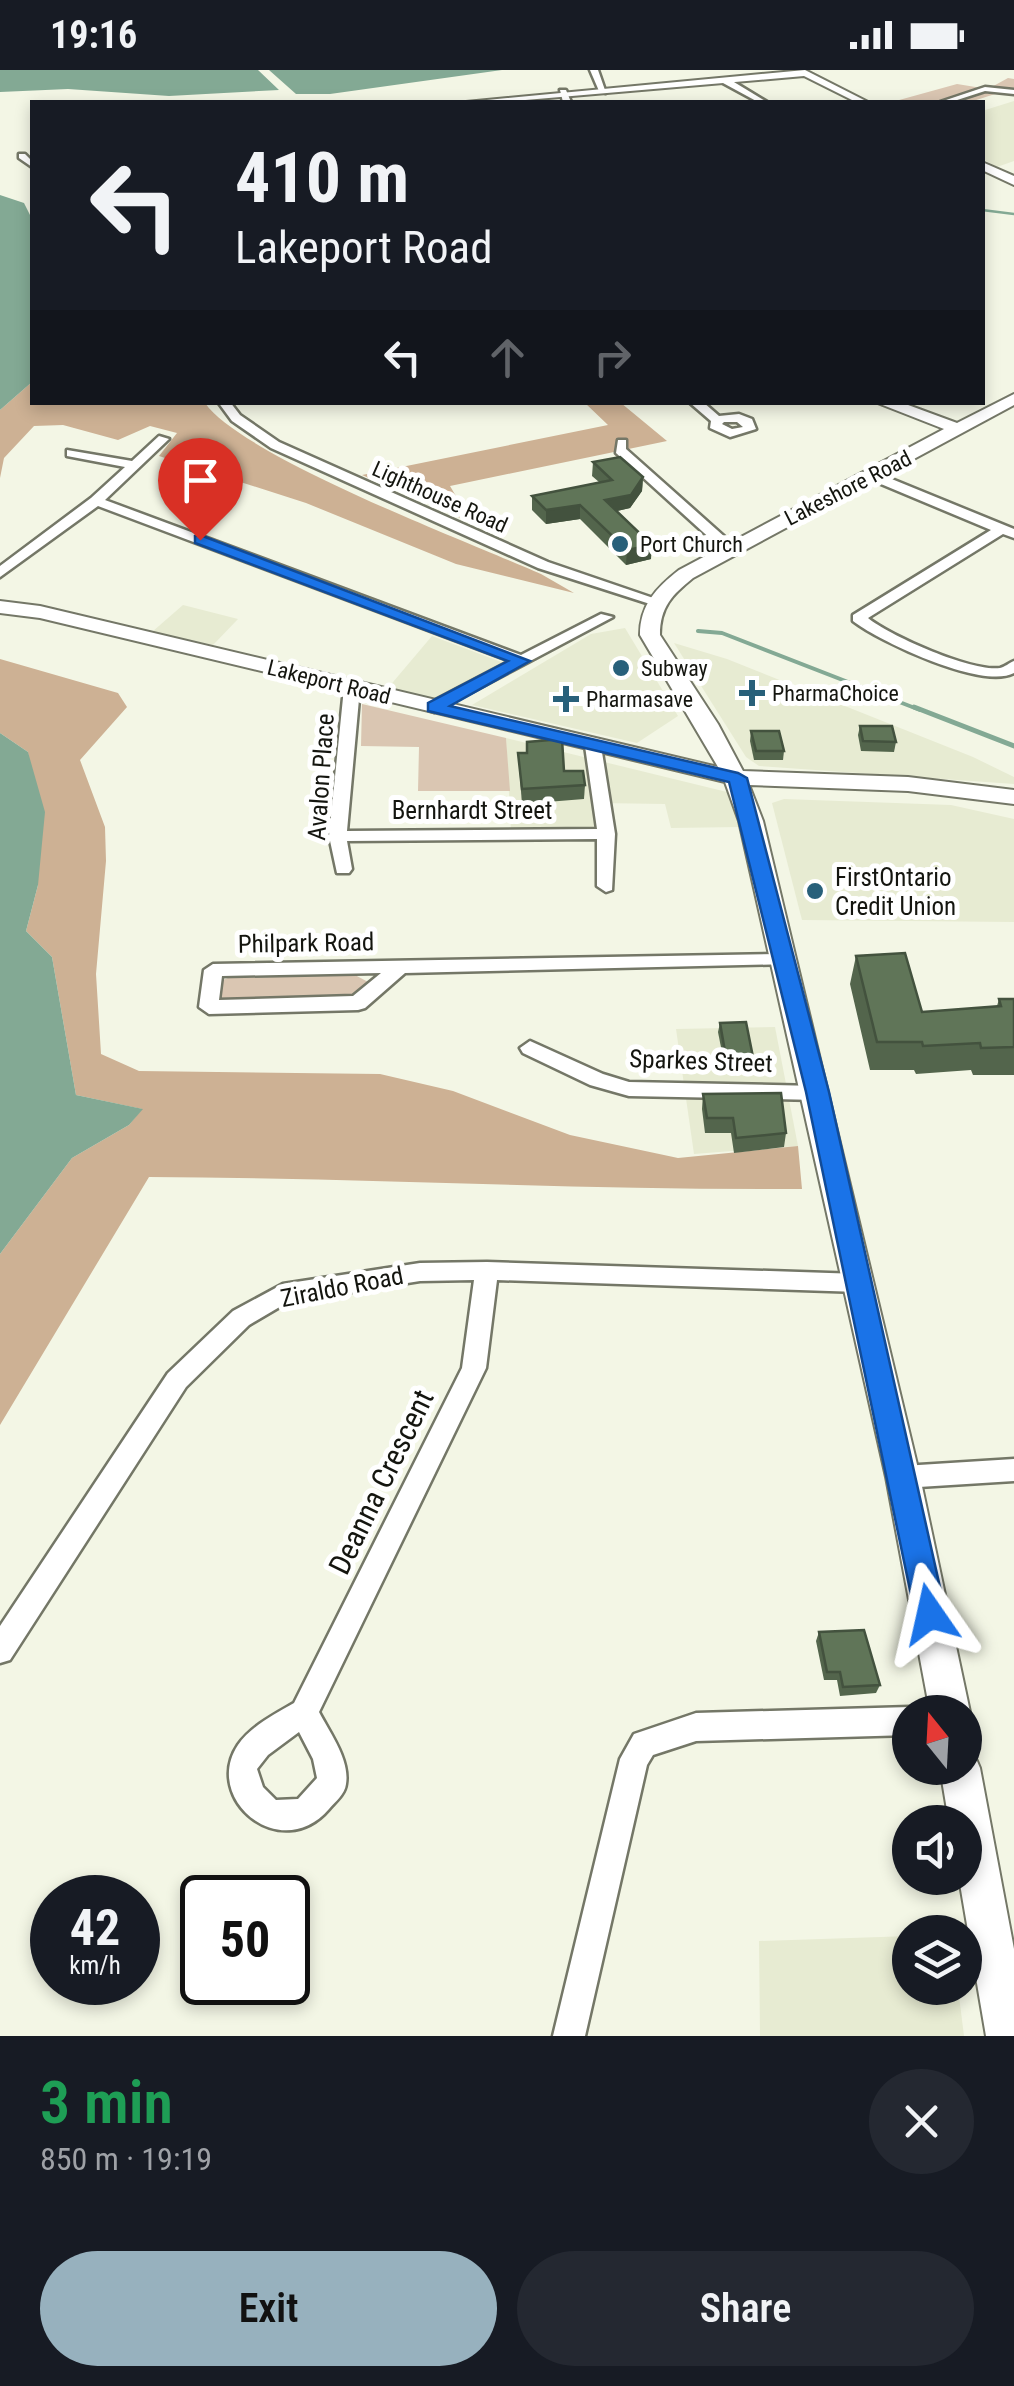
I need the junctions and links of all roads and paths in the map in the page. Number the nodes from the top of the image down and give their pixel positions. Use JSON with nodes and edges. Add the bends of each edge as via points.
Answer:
{"nodes":[{"id":1,"x":594,"y":70,"type":"edge"},
{"id":2,"x":917,"y":70,"type":"edge"},
{"id":3,"x":936,"y":70,"type":"edge"},
{"id":4,"x":803,"y":71,"type":"edge"},
{"id":5,"x":726,"y":82,"type":"junction"},
{"id":6,"x":650,"y":89,"type":"junction"},
{"id":7,"x":603,"y":90,"type":"junction"},
{"id":8,"x":1014,"y":92,"type":"edge"},
{"id":9,"x":565,"y":97,"type":"edge"},
{"id":10,"x":509,"y":100,"type":"edge"},
{"id":11,"x":659,"y":100,"type":"edge"},
{"id":12,"x":760,"y":100,"type":"edge"},
{"id":13,"x":859,"y":100,"type":"edge"},
{"id":14,"x":950,"y":100,"type":"edge"},
{"id":15,"x":22,"y":156,"type":"dead end"},
{"id":16,"x":30,"y":164,"type":"edge"},
{"id":17,"x":986,"y":169,"type":"edge"},
{"id":18,"x":1014,"y":180,"type":"edge"},
{"id":19,"x":1014,"y":399,"type":"edge"},
{"id":20,"x":226,"y":405,"type":"edge"},
{"id":21,"x":699,"y":405,"type":"edge"},
{"id":22,"x":891,"y":405,"type":"edge"},
{"id":23,"x":717,"y":420,"type":"dead end"},
{"id":24,"x":959,"y":429,"type":"junction"},
{"id":25,"x":162,"y":438,"type":"dead end"},
{"id":26,"x":622,"y":444,"type":"dead end"},
{"id":27,"x":71,"y":453,"type":"dead end"},
{"id":28,"x":134,"y":465,"type":"junction"},
{"id":29,"x":874,"y":476,"type":"junction"},
{"id":30,"x":96,"y":500,"type":"junction"},
{"id":31,"x":1007,"y":532,"type":"edge"},
{"id":32,"x":730,"y":549,"type":"junction"},
{"id":33,"x":0,"y":574,"type":"edge"},
{"id":34,"x":655,"y":601,"type":"junction"},
{"id":35,"x":0,"y":606,"type":"edge"},
{"id":36,"x":606,"y":618,"type":"dead end"},
{"id":37,"x":522,"y":661,"type":"junction"},
{"id":38,"x":1014,"y":666,"type":"edge"},
{"id":39,"x":352,"y":688,"type":"junction"},
{"id":40,"x":434,"y":707,"type":"junction"},
{"id":41,"x":715,"y":733,"type":"junction"},
{"id":42,"x":593,"y":746,"type":"junction"},
{"id":43,"x":658,"y":762,"type":"junction"},
{"id":44,"x":738,"y":778,"type":"junction"},
{"id":45,"x":1014,"y":797,"type":"edge"},
{"id":46,"x":606,"y":834,"type":"junction"},
{"id":47,"x":338,"y":836,"type":"junction"},
{"id":48,"x":343,"y":869,"type":"dead end"},
{"id":49,"x":606,"y":886,"type":"dead end"},
{"id":50,"x":782,"y":960,"type":"junction"},
{"id":51,"x":400,"y":967,"type":"junction"},
{"id":52,"x":530,"y":1048,"type":"dead end"},
{"id":53,"x":817,"y":1092,"type":"junction"},
{"id":54,"x":487,"y":1271,"type":"junction"},
{"id":55,"x":859,"y":1283,"type":"junction"},
{"id":56,"x":1014,"y":1470,"type":"edge"},
{"id":57,"x":903,"y":1477,"type":"junction"},
{"id":58,"x":0,"y":1650,"type":"edge"},
{"id":59,"x":947,"y":1695,"type":"edge"},
{"id":60,"x":304,"y":1714,"type":"dead end"},
{"id":61,"x":892,"y":1721,"type":"edge"},
{"id":62,"x":963,"y":1785,"type":"edge"},
{"id":63,"x":1009,"y":2026,"type":"edge"},
{"id":64,"x":569,"y":2036,"type":"edge"}],
"edges":[{"from":1,"to":7,"type":"street"},
{"from":2,"to":3,"type":"street"},
{"from":4,"to":5,"type":"main road"},
{"from":4,"to":13,"type":"main road"},
{"from":5,"to":6,"type":"main road"},
{"from":5,"to":12,"type":"street"},
{"from":6,"to":7,"type":"main road"},
{"from":6,"to":11,"type":"street"},
{"from":7,"to":9,"type":"main road"},
{"from":8,"to":14,"type":"street","via":[[985,89]]},
{"from":9,"to":10,"type":"main road"},
{"from":15,"to":16,"type":"street"},
{"from":17,"to":18,"type":"main road"},
{"from":19,"to":24,"type":"main road","name":"Lakeshore Road"},
{"from":20,"to":34,"type":"street","name":"Lighthouse Road","via":[[275,445],[542,565]]},
{"from":21,"to":23,"type":"street"},
{"from":22,"to":24,"type":"main road"},
{"from":24,"to":29,"type":"main road","name":"Lakeshore Road"},
{"from":25,"to":28,"type":"street"},
{"from":26,"to":32,"type":"street","via":[[620,450]]},
{"from":27,"to":28,"type":"street"},
{"from":28,"to":30,"type":"street"},
{"from":29,"to":31,"type":"street"},
{"from":29,"to":32,"type":"main road","name":"Lakeshore Road"},
{"from":30,"to":33,"type":"street"},
{"from":30,"to":37,"type":"street"},
{"from":31,"to":38,"type":"street","via":[[858,618],[961,667],[1004,673]]},
{"from":32,"to":34,"type":"main road","name":"Lakeshore Road"},
{"from":34,"to":41,"type":"main road","via":[[650,635]]},
{"from":35,"to":39,"type":"main road","name":"Lakeport Road"},
{"from":36,"to":37,"type":"street"},
{"from":37,"to":40,"type":"street"},
{"from":39,"to":40,"type":"main road","name":"Lakeport Road"},
{"from":39,"to":47,"type":"street","name":"Avalon Place"},
{"from":40,"to":42,"type":"main road","name":"Lakeport Road"},
{"from":41,"to":43,"type":"main road","via":[[697,755]]},
{"from":41,"to":44,"type":"main road"},
{"from":42,"to":43,"type":"main road","name":"Lakeport Road"},
{"from":42,"to":46,"type":"street"},
{"from":43,"to":44,"type":"main road","name":"Lakeport Road"},
{"from":44,"to":45,"type":"main road","name":"Lakeport Road","via":[[922,785]]},
{"from":44,"to":50,"type":"main road"},
{"from":46,"to":47,"type":"street","name":"Bernhardt Street"},
{"from":46,"to":49,"type":"street"},
{"from":47,"to":48,"type":"street","name":"Avalon Place"},
{"from":50,"to":51,"type":"street","name":"Philpark Road"},
{"from":50,"to":53,"type":"main road"},
{"from":51,"to":51,"type":"street","name":"Philpark Road","via":[[213,970],[209,1006],[358,1003]]},
{"from":52,"to":53,"type":"street","name":"Sparkes Street","via":[[630,1090]]},
{"from":53,"to":55,"type":"main road"},
{"from":54,"to":55,"type":"street","name":"Ziraldo Road"},
{"from":54,"to":58,"type":"street","name":"Ziraldo Road","via":[[420,1272],[283,1293],[241,1318],[177,1380]]},
{"from":54,"to":60,"type":"street","name":"Deanna Crescent","via":[[474,1368]]},
{"from":55,"to":57,"type":"main road"},
{"from":56,"to":57,"type":"street"},
{"from":57,"to":59,"type":"main road"},
{"from":61,"to":64,"type":"street","via":[[696,1727],[644,1744],[634,1759]]},
{"from":62,"to":63,"type":"main road"}]}
